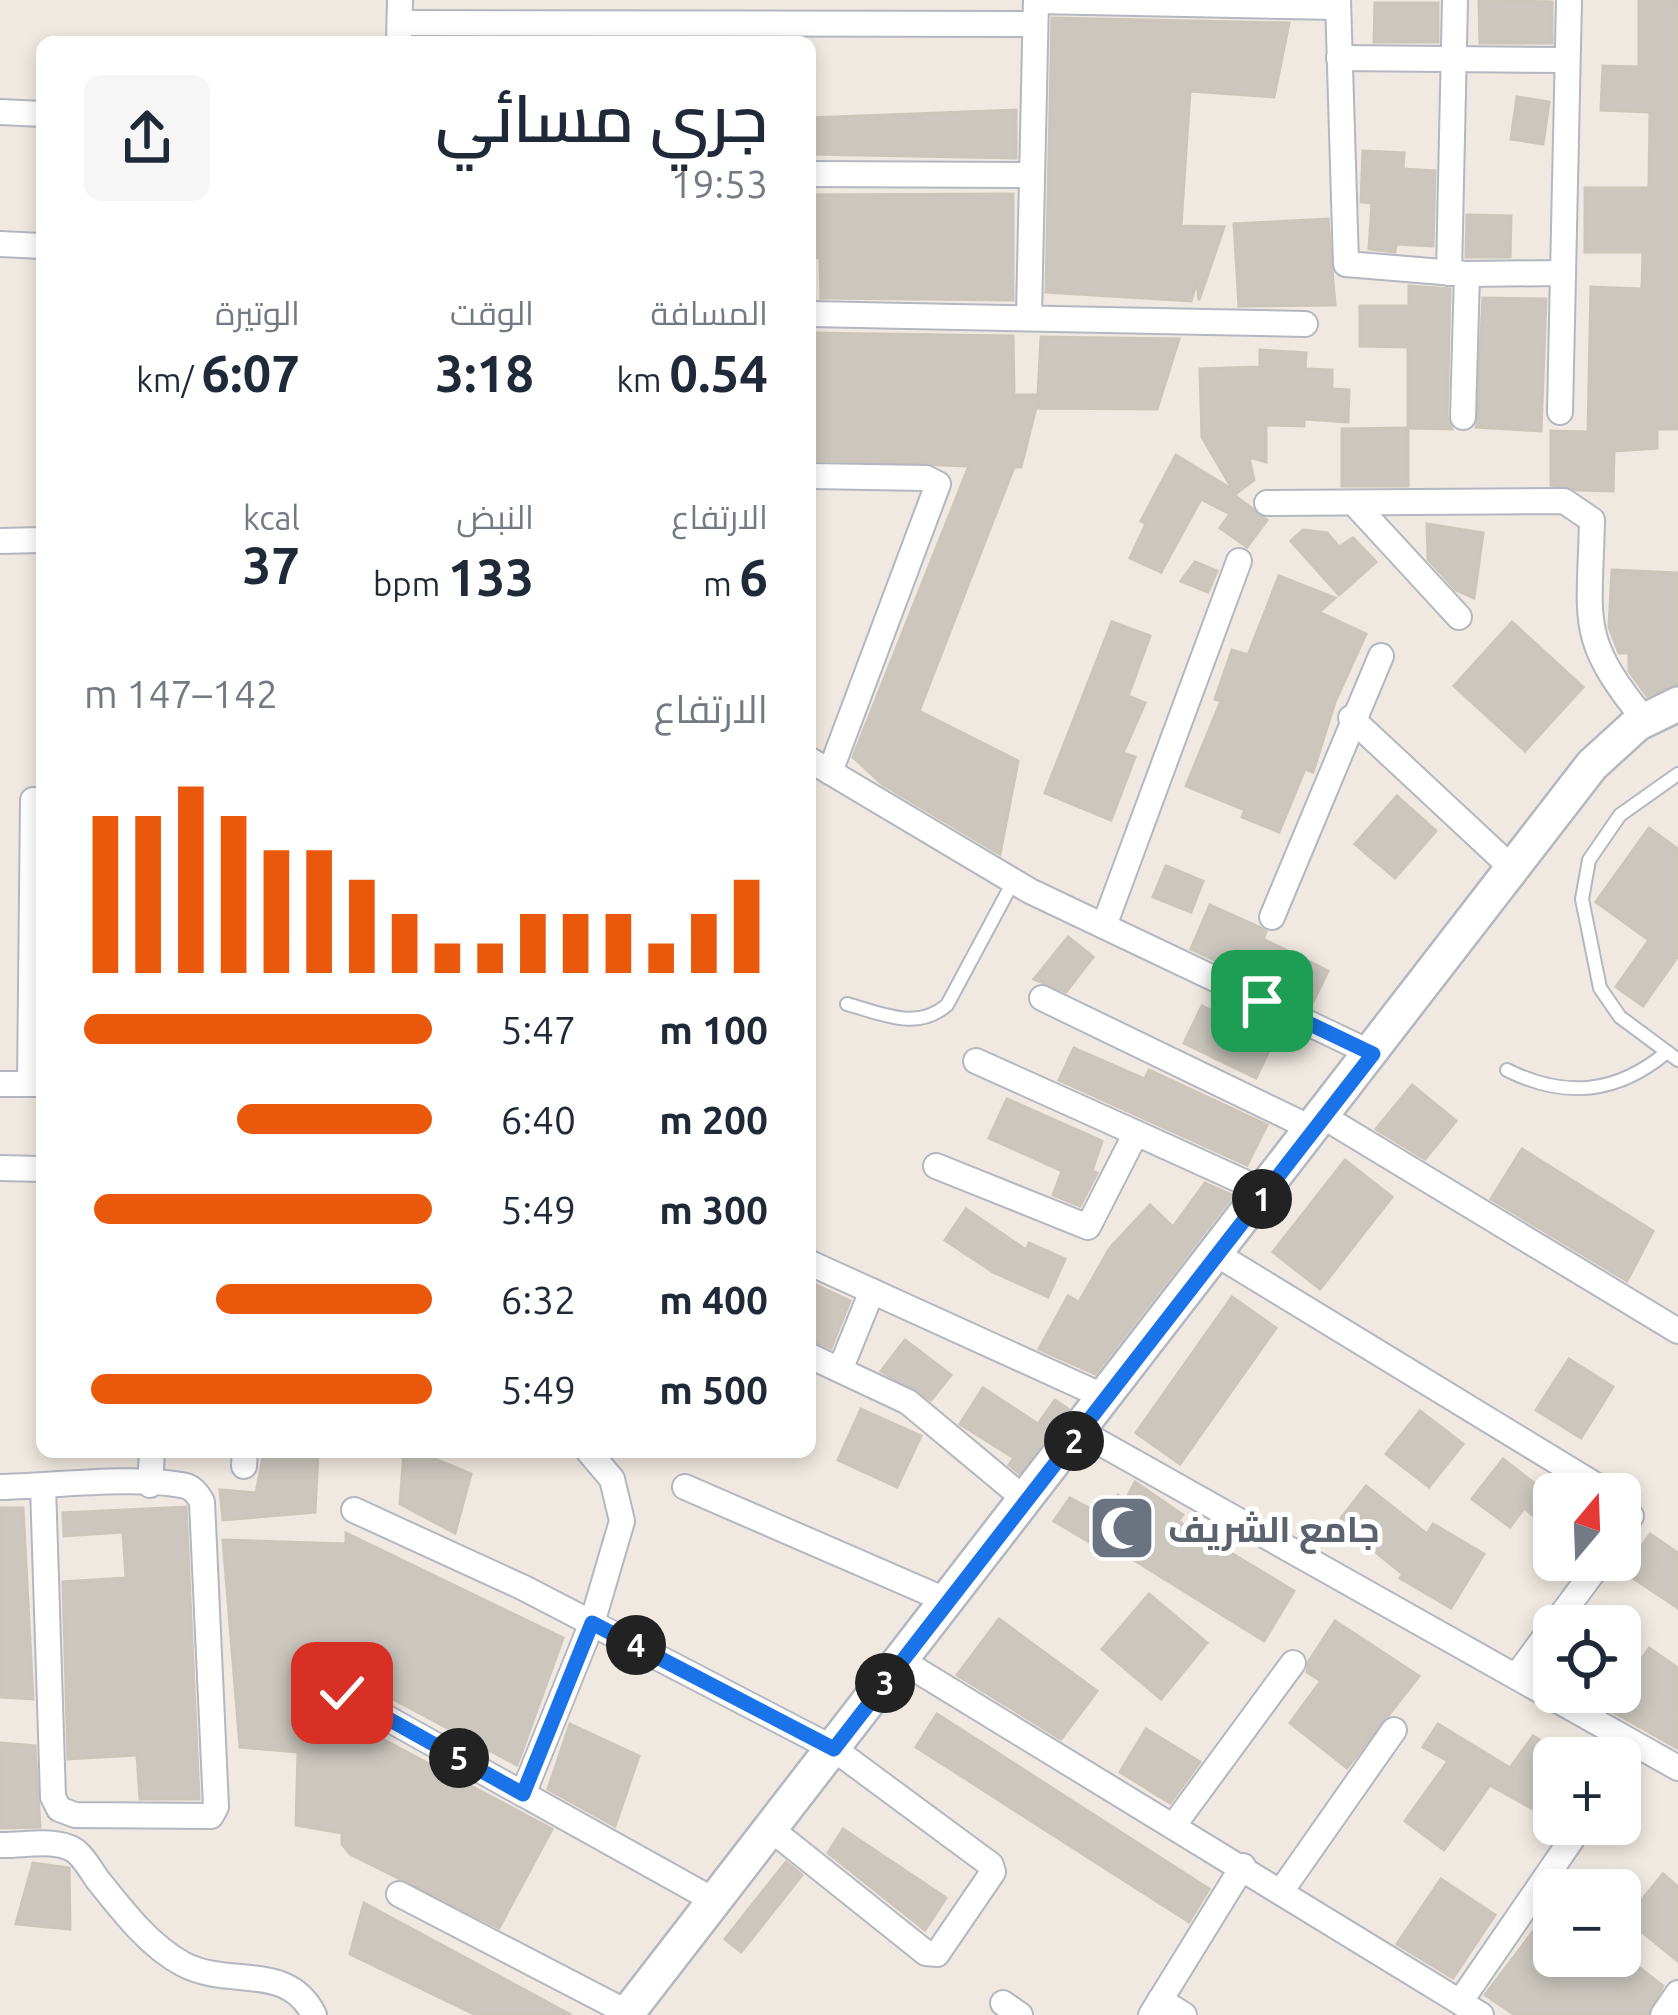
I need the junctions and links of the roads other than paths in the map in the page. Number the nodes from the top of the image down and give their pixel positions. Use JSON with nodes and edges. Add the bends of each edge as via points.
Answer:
{"nodes":[{"id":1,"x":1455,"y":0,"type":"edge"},
{"id":2,"x":1569,"y":0,"type":"edge"},
{"id":3,"x":1338,"y":4,"type":"edge"},
{"id":4,"x":1036,"y":8,"type":"edge"},
{"id":5,"x":559,"y":12,"type":"edge"},
{"id":6,"x":720,"y":12,"type":"edge"},
{"id":7,"x":881,"y":12,"type":"edge"},
{"id":8,"x":400,"y":22,"type":"edge"},
{"id":9,"x":1339,"y":58,"type":"junction"},
{"id":10,"x":1454,"y":58,"type":"junction"},
{"id":11,"x":1566,"y":59,"type":"junction"},
{"id":12,"x":0,"y":112,"type":"edge"},
{"id":13,"x":36,"y":114,"type":"edge"},
{"id":14,"x":816,"y":174,"type":"edge"},
{"id":15,"x":1032,"y":175,"type":"junction"},
{"id":16,"x":0,"y":244,"type":"edge"},
{"id":17,"x":36,"y":246,"type":"edge"},
{"id":18,"x":1458,"y":273,"type":"junction"},
{"id":19,"x":1560,"y":273,"type":"junction"},
{"id":20,"x":816,"y":314,"type":"edge"},
{"id":21,"x":1029,"y":314,"type":"junction"},
{"id":22,"x":1305,"y":323,"type":"dead end"},
{"id":23,"x":1560,"y":412,"type":"dead end"},
{"id":24,"x":1463,"y":417,"type":"dead end"},
{"id":25,"x":816,"y":476,"type":"edge"},
{"id":26,"x":1267,"y":503,"type":"dead end"},
{"id":27,"x":1354,"y":503,"type":"junction"},
{"id":28,"x":36,"y":540,"type":"edge"},
{"id":29,"x":0,"y":541,"type":"edge"},
{"id":30,"x":1239,"y":561,"type":"dead end"},
{"id":31,"x":1459,"y":617,"type":"dead end"},
{"id":32,"x":1381,"y":656,"type":"dead end"},
{"id":33,"x":1678,"y":704,"type":"edge"},
{"id":34,"x":1351,"y":718,"type":"junction"},
{"id":35,"x":1644,"y":719,"type":"junction"},
{"id":36,"x":820,"y":766,"type":"edge"},
{"id":37,"x":1678,"y":774,"type":"edge"},
{"id":38,"x":33,"y":800,"type":"dead end"},
{"id":39,"x":1513,"y":869,"type":"junction"},
{"id":40,"x":1012,"y":882,"type":"junction"},
{"id":41,"x":1272,"y":917,"type":"dead end"},
{"id":42,"x":1103,"y":926,"type":"junction"},
{"id":43,"x":1042,"y":998,"type":"dead end"},
{"id":44,"x":848,"y":1004,"type":"dead end"},
{"id":45,"x":1373,"y":1054,"type":"junction"},
{"id":46,"x":1672,"y":1056,"type":"edge"},
{"id":47,"x":976,"y":1061,"type":"dead end"},
{"id":48,"x":1507,"y":1070,"type":"dead end"},
{"id":49,"x":0,"y":1084,"type":"edge"},
{"id":50,"x":36,"y":1084,"type":"edge"},
{"id":51,"x":1319,"y":1124,"type":"junction"},
{"id":52,"x":1136,"y":1133,"type":"junction"},
{"id":53,"x":936,"y":1166,"type":"dead end"},
{"id":54,"x":0,"y":1168,"type":"edge"},
{"id":55,"x":36,"y":1169,"type":"edge"},
{"id":56,"x":1267,"y":1192,"type":"junction"},
{"id":57,"x":1218,"y":1256,"type":"junction"},
{"id":58,"x":816,"y":1266,"type":"edge"},
{"id":59,"x":872,"y":1291,"type":"junction"},
{"id":60,"x":1678,"y":1331,"type":"edge"},
{"id":61,"x":816,"y":1359,"type":"edge"},
{"id":62,"x":840,"y":1370,"type":"junction"},
{"id":63,"x":1107,"y":1398,"type":"junction"},
{"id":64,"x":1081,"y":1432,"type":"junction"},
{"id":65,"x":152,"y":1458,"type":"edge"},
{"id":66,"x":594,"y":1458,"type":"edge"},
{"id":67,"x":1575,"y":1473,"type":"edge"},
{"id":68,"x":150,"y":1485,"type":"junction"},
{"id":69,"x":43,"y":1486,"type":"junction"},
{"id":70,"x":0,"y":1487,"type":"edge"},
{"id":71,"x":685,"y":1487,"type":"dead end"},
{"id":72,"x":1027,"y":1501,"type":"junction"},
{"id":73,"x":354,"y":1510,"type":"dead end"},
{"id":74,"x":1586,"y":1581,"type":"edge"},
{"id":75,"x":950,"y":1602,"type":"junction"},
{"id":76,"x":592,"y":1623,"type":"junction"},
{"id":77,"x":902,"y":1661,"type":"junction"},
{"id":78,"x":1293,"y":1663,"type":"dead end"},
{"id":79,"x":1517,"y":1675,"type":"junction"},
{"id":80,"x":342,"y":1693,"type":"dead end"},
{"id":81,"x":1394,"y":1730,"type":"dead end"},
{"id":82,"x":834,"y":1749,"type":"junction"},
{"id":83,"x":1678,"y":1768,"type":"edge"},
{"id":84,"x":523,"y":1794,"type":"junction"},
{"id":85,"x":1174,"y":1825,"type":"junction"},
{"id":86,"x":772,"y":1830,"type":"junction"},
{"id":87,"x":0,"y":1845,"type":"edge"},
{"id":88,"x":1568,"y":1845,"type":"edge"},
{"id":89,"x":1243,"y":1866,"type":"junction"},
{"id":90,"x":1282,"y":1890,"type":"junction"},
{"id":91,"x":399,"y":1894,"type":"dead end"},
{"id":92,"x":715,"y":1901,"type":"junction"},
{"id":93,"x":1678,"y":1994,"type":"edge"},
{"id":94,"x":1155,"y":2008,"type":"edge"},
{"id":95,"x":1470,"y":2008,"type":"edge"},
{"id":96,"x":627,"y":2014,"type":"edge"},
{"id":97,"x":314,"y":2015,"type":"edge"},
{"id":98,"x":1184,"y":2015,"type":"edge"},
{"id":99,"x":1663,"y":2015,"type":"edge"}],
"edges":[{"from":1,"to":10,"type":"street"},
{"from":2,"to":11,"type":"street"},
{"from":3,"to":4,"type":"street"},
{"from":3,"to":9,"type":"street"},
{"from":4,"to":7,"type":"street"},
{"from":4,"to":15,"type":"street"},
{"from":5,"to":6,"type":"street"},
{"from":5,"to":8,"type":"street"},
{"from":6,"to":7,"type":"street"},
{"from":9,"to":10,"type":"street"},
{"from":9,"to":18,"type":"street","via":[[1346,264]]},
{"from":10,"to":11,"type":"street"},
{"from":10,"to":18,"type":"street"},
{"from":11,"to":19,"type":"street"},
{"from":12,"to":13,"type":"street"},
{"from":14,"to":15,"type":"street"},
{"from":15,"to":21,"type":"street"},
{"from":16,"to":17,"type":"street"},
{"from":18,"to":19,"type":"street"},
{"from":18,"to":24,"type":"street"},
{"from":19,"to":23,"type":"street"},
{"from":20,"to":21,"type":"street"},
{"from":21,"to":22,"type":"street"},
{"from":25,"to":36,"type":"street","via":[[938,484]]},
{"from":26,"to":27,"type":"street"},
{"from":27,"to":31,"type":"street"},
{"from":27,"to":35,"type":"street","via":[[1564,501],[1588,514],[1589,634],[1606,673]]},
{"from":28,"to":29,"type":"street"},
{"from":30,"to":42,"type":"street"},
{"from":32,"to":34,"type":"street"},
{"from":33,"to":35,"type":"main road"},
{"from":34,"to":39,"type":"street"},
{"from":34,"to":41,"type":"street"},
{"from":35,"to":39,"type":"main road","via":[[1592,765]]},
{"from":36,"to":40,"type":"street"},
{"from":37,"to":46,"type":"lane","via":[[1620,815],[1589,860],[1582,899],[1600,988],[1620,1017]]},
{"from":38,"to":50,"type":"street"},
{"from":39,"to":45,"type":"main road"},
{"from":40,"to":42,"type":"street"},
{"from":40,"to":44,"type":"lane","via":[[947,1005],[931,1019]]},
{"from":42,"to":45,"type":"street"},
{"from":43,"to":51,"type":"street"},
{"from":45,"to":51,"type":"main road"},
{"from":46,"to":48,"type":"lane","via":[[1622,1084],[1588,1088],[1537,1085]]},
{"from":47,"to":52,"type":"street"},
{"from":49,"to":50,"type":"street"},
{"from":51,"to":56,"type":"main road"},
{"from":51,"to":60,"type":"street"},
{"from":52,"to":53,"type":"street","via":[[1088,1227]]},
{"from":52,"to":56,"type":"street"},
{"from":54,"to":55,"type":"street"},
{"from":56,"to":57,"type":"main road"},
{"from":57,"to":63,"type":"main road"},
{"from":57,"to":67,"type":"street"},
{"from":58,"to":59,"type":"street"},
{"from":59,"to":62,"type":"street"},
{"from":59,"to":63,"type":"street"},
{"from":61,"to":62,"type":"street"},
{"from":62,"to":72,"type":"street","via":[[908,1402]]},
{"from":63,"to":64,"type":"main road"},
{"from":64,"to":72,"type":"main road"},
{"from":64,"to":79,"type":"street"},
{"from":65,"to":68,"type":"street"},
{"from":66,"to":76,"type":"street","via":[[612,1479],[622,1521]]},
{"from":68,"to":69,"type":"street"},
{"from":68,"to":69,"type":"street","via":[[184,1485],[202,1502],[216,1807],[201,1819],[75,1815],[53,1797]]},
{"from":69,"to":70,"type":"street"},
{"from":71,"to":75,"type":"street"},
{"from":72,"to":75,"type":"main road"},
{"from":73,"to":76,"type":"street"},
{"from":74,"to":79,"type":"street"},
{"from":75,"to":77,"type":"main road"},
{"from":76,"to":82,"type":"street"},
{"from":76,"to":84,"type":"street"},
{"from":77,"to":82,"type":"main road"},
{"from":77,"to":85,"type":"street"},
{"from":78,"to":85,"type":"street"},
{"from":79,"to":83,"type":"street"},
{"from":80,"to":84,"type":"street"},
{"from":81,"to":90,"type":"street"},
{"from":82,"to":86,"type":"main road"},
{"from":82,"to":86,"type":"street","via":[[991,1865],[990,1881],[937,1954],[914,1945]]},
{"from":84,"to":92,"type":"street"},
{"from":85,"to":89,"type":"street"},
{"from":86,"to":92,"type":"main road"},
{"from":87,"to":97,"type":"street","via":[[75,1851],[131,1922],[183,1964],[231,1978],[278,1979],[303,1993]]},
{"from":88,"to":95,"type":"street"},
{"from":89,"to":90,"type":"street"},
{"from":89,"to":94,"type":"street"},
{"from":90,"to":95,"type":"street"},
{"from":91,"to":96,"type":"street"},
{"from":92,"to":96,"type":"main road"},
{"from":93,"to":99,"type":"street"},
{"from":94,"to":98,"type":"street"}]}
